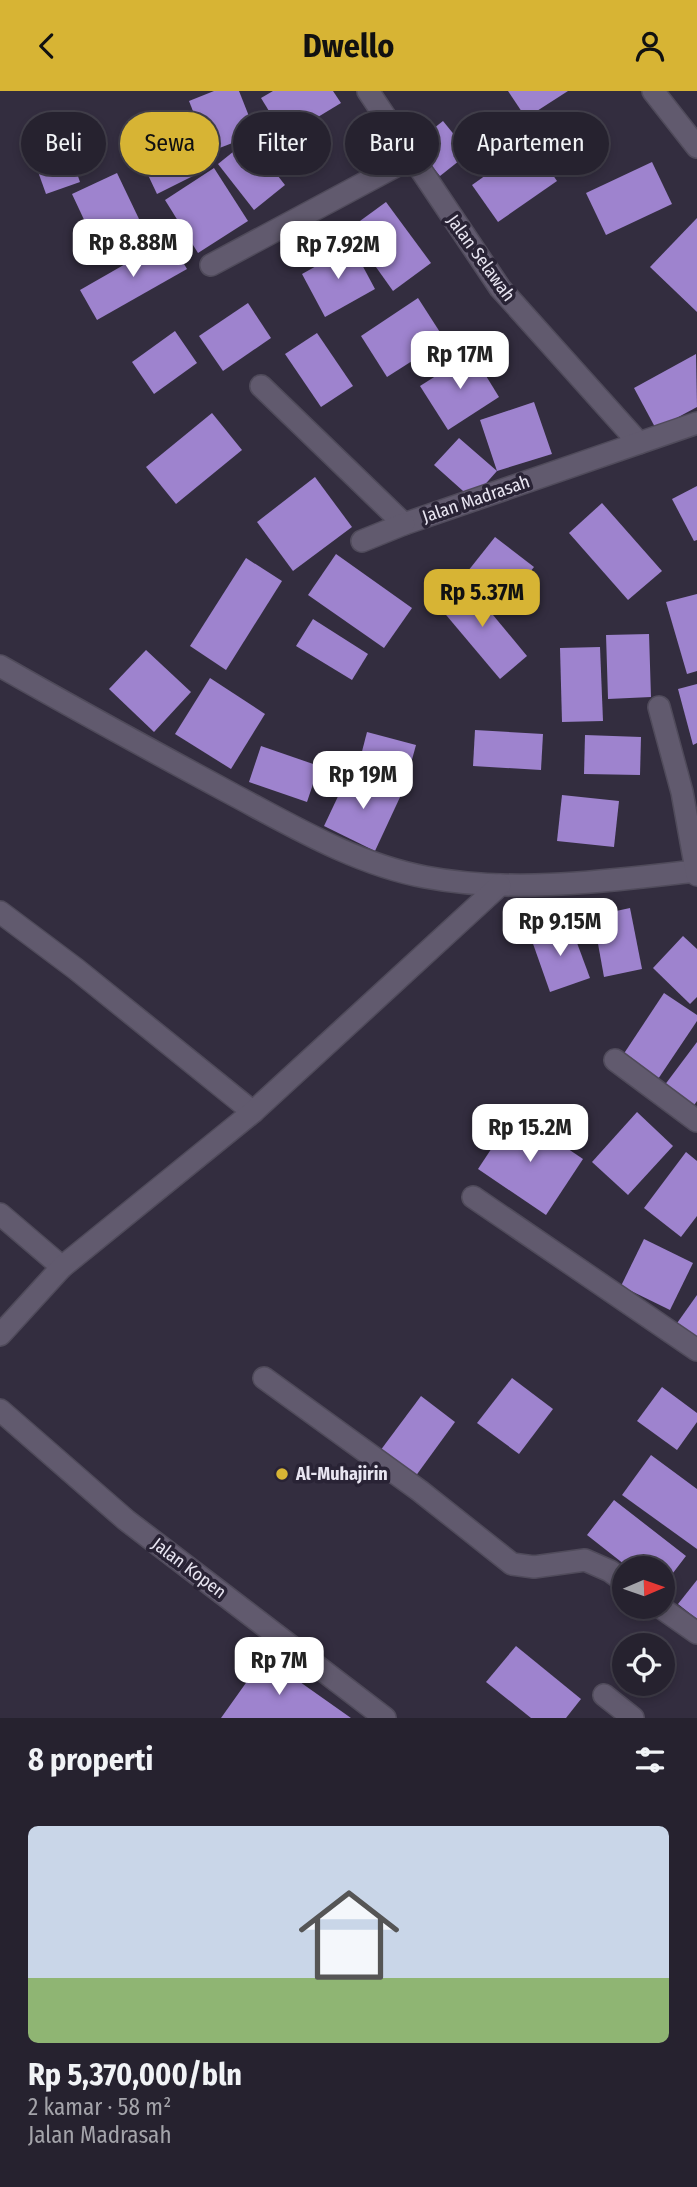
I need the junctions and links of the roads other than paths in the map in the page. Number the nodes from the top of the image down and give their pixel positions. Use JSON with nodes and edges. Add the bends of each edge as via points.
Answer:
{"nodes":[{"id":1,"x":368,"y":91,"type":"edge"},
{"id":2,"x":653,"y":91,"type":"edge"},
{"id":3,"x":381,"y":112,"type":"edge"},
{"id":4,"x":697,"y":146,"type":"edge"},
{"id":5,"x":379,"y":175,"type":"edge"},
{"id":6,"x":423,"y":175,"type":"edge"},
{"id":7,"x":211,"y":265,"type":"dead end"},
{"id":8,"x":261,"y":386,"type":"dead end"},
{"id":9,"x":697,"y":423,"type":"edge"},
{"id":10,"x":639,"y":443,"type":"junction"},
{"id":11,"x":404,"y":524,"type":"junction"},
{"id":12,"x":362,"y":541,"type":"dead end"},
{"id":13,"x":0,"y":666,"type":"edge"},
{"id":14,"x":659,"y":707,"type":"dead end"},
{"id":15,"x":696,"y":873,"type":"edge"},
{"id":16,"x":500,"y":884,"type":"junction"},
{"id":17,"x":0,"y":912,"type":"edge"},
{"id":18,"x":615,"y":1060,"type":"dead end"},
{"id":19,"x":253,"y":1112,"type":"junction"},
{"id":20,"x":697,"y":1121,"type":"edge"},
{"id":21,"x":473,"y":1197,"type":"dead end"},
{"id":22,"x":0,"y":1214,"type":"edge"},
{"id":23,"x":62,"y":1267,"type":"junction"},
{"id":24,"x":0,"y":1335,"type":"edge"},
{"id":25,"x":697,"y":1350,"type":"edge"},
{"id":26,"x":264,"y":1378,"type":"dead end"},
{"id":27,"x":0,"y":1411,"type":"edge"},
{"id":28,"x":612,"y":1572,"type":"edge"},
{"id":29,"x":676,"y":1618,"type":"edge"},
{"id":30,"x":697,"y":1633,"type":"edge"},
{"id":31,"x":604,"y":1695,"type":"dead end"},
{"id":32,"x":384,"y":1718,"type":"edge"},
{"id":33,"x":633,"y":1718,"type":"edge"}],
"edges":[{"from":1,"to":3,"type":"street","name":"Jalan Selawah"},
{"from":2,"to":4,"type":"street"},
{"from":5,"to":7,"type":"street"},
{"from":6,"to":10,"type":"street","name":"Jalan Selawah","via":[[500,288]]},
{"from":8,"to":11,"type":"street","name":"Jalan Madrasah"},
{"from":9,"to":10,"type":"street","name":"Jalan Madrasah"},
{"from":10,"to":11,"type":"street","name":"Jalan Madrasah"},
{"from":11,"to":12,"type":"street"},
{"from":13,"to":16,"type":"street","via":[[359,859],[426,877]]},
{"from":14,"to":15,"type":"street","via":[[682,792]]},
{"from":15,"to":16,"type":"street","via":[[609,882]]},
{"from":16,"to":19,"type":"street"},
{"from":17,"to":19,"type":"street"},
{"from":18,"to":20,"type":"street"},
{"from":19,"to":23,"type":"street"},
{"from":21,"to":25,"type":"street"},
{"from":22,"to":23,"type":"street"},
{"from":23,"to":24,"type":"street"},
{"from":26,"to":28,"type":"street","via":[[512,1564],[534,1567],[585,1560]]},
{"from":27,"to":32,"type":"street","name":"Jalan Kopen","via":[[126,1520]]},
{"from":29,"to":30,"type":"street"},
{"from":31,"to":33,"type":"street"}]}
